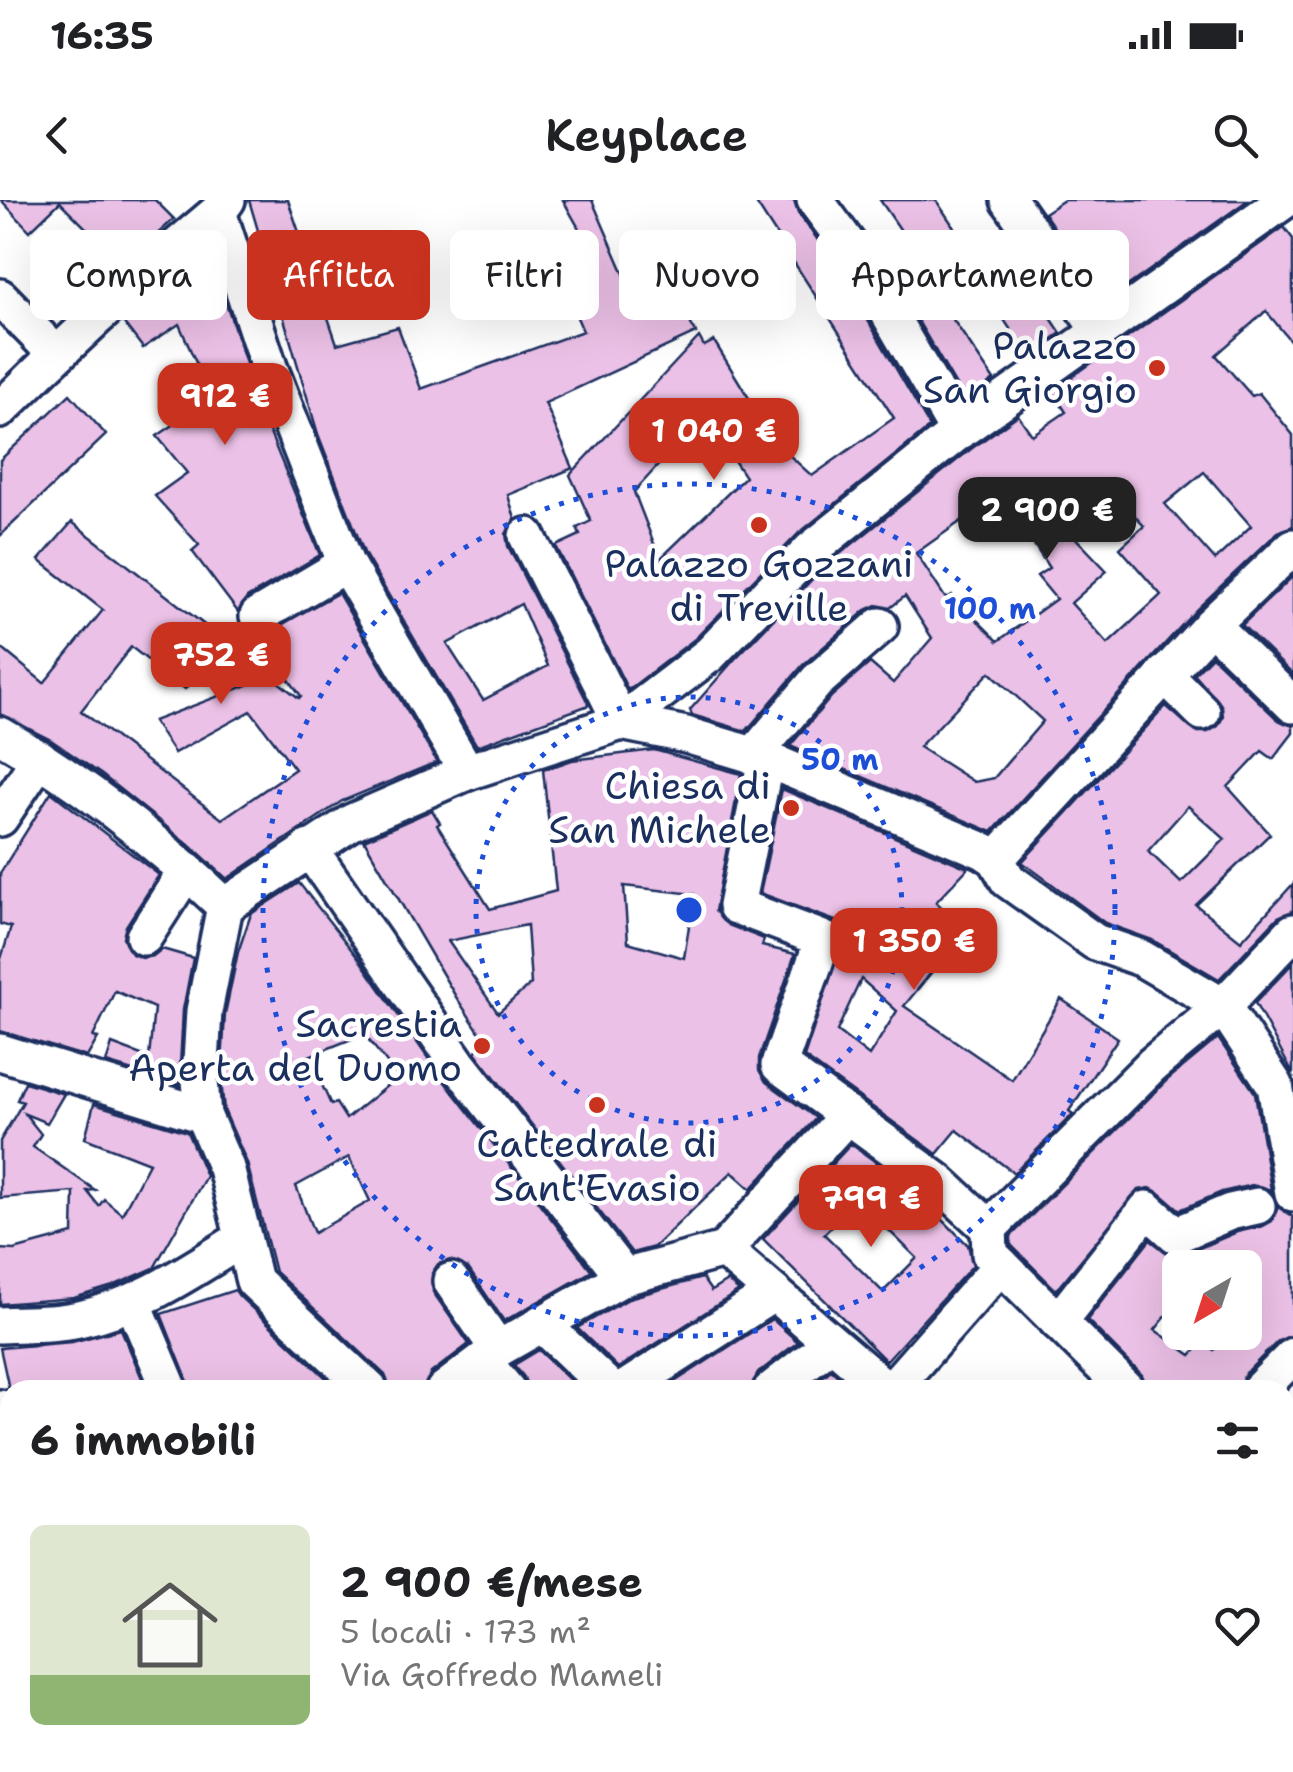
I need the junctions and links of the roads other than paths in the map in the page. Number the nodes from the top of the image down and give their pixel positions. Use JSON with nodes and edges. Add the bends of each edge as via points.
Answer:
{"nodes":[{"id":1,"x":815,"y":200,"type":"edge"},
{"id":2,"x":1009,"y":200,"type":"edge"},
{"id":3,"x":1284,"y":200,"type":"edge"},
{"id":4,"x":223,"y":206,"type":"edge"},
{"id":5,"x":1293,"y":213,"type":"edge"},
{"id":6,"x":0,"y":297,"type":"edge"},
{"id":7,"x":1099,"y":330,"type":"junction"},
{"id":8,"x":56,"y":354,"type":"junction"},
{"id":9,"x":0,"y":410,"type":"edge"},
{"id":10,"x":958,"y":432,"type":"junction"},
{"id":11,"x":527,"y":536,"type":"dead end"},
{"id":12,"x":1293,"y":547,"type":"edge"},
{"id":13,"x":346,"y":564,"type":"junction"},
{"id":14,"x":258,"y":616,"type":"dead end"},
{"id":15,"x":1211,"y":625,"type":"junction"},
{"id":16,"x":880,"y":626,"type":"dead end"},
{"id":17,"x":1164,"y":674,"type":"junction"},
{"id":18,"x":1293,"y":705,"type":"edge"},
{"id":19,"x":1202,"y":712,"type":"dead end"},
{"id":20,"x":621,"y":722,"type":"junction"},
{"id":21,"x":0,"y":735,"type":"edge"},
{"id":22,"x":40,"y":758,"type":"junction"},
{"id":23,"x":760,"y":758,"type":"junction"},
{"id":24,"x":468,"y":772,"type":"junction"},
{"id":25,"x":0,"y":818,"type":"edge"},
{"id":26,"x":309,"y":848,"type":"junction"},
{"id":27,"x":996,"y":860,"type":"junction"},
{"id":28,"x":188,"y":870,"type":"junction"},
{"id":29,"x":225,"y":906,"type":"junction"},
{"id":30,"x":1293,"y":932,"type":"edge"},
{"id":31,"x":144,"y":937,"type":"dead end"},
{"id":32,"x":1222,"y":1006,"type":"junction"},
{"id":33,"x":0,"y":1052,"type":"edge"},
{"id":34,"x":203,"y":1115,"type":"junction"},
{"id":35,"x":848,"y":1115,"type":"junction"},
{"id":36,"x":1293,"y":1193,"type":"edge"},
{"id":37,"x":1257,"y":1206,"type":"dead end"},
{"id":38,"x":989,"y":1228,"type":"junction"},
{"id":39,"x":242,"y":1238,"type":"junction"},
{"id":40,"x":724,"y":1250,"type":"junction"},
{"id":41,"x":1001,"y":1265,"type":"junction"},
{"id":42,"x":624,"y":1277,"type":"junction"},
{"id":43,"x":451,"y":1282,"type":"dead end"},
{"id":44,"x":774,"y":1293,"type":"junction"},
{"id":45,"x":146,"y":1296,"type":"junction"},
{"id":46,"x":1058,"y":1322,"type":"junction"},
{"id":47,"x":541,"y":1323,"type":"junction"},
{"id":48,"x":0,"y":1325,"type":"edge"},
{"id":49,"x":830,"y":1344,"type":"junction"},
{"id":50,"x":490,"y":1355,"type":"junction"},
{"id":51,"x":1293,"y":1356,"type":"edge"},
{"id":52,"x":167,"y":1380,"type":"edge"},
{"id":53,"x":359,"y":1380,"type":"edge"},
{"id":54,"x":457,"y":1380,"type":"edge"},
{"id":55,"x":502,"y":1380,"type":"edge"},
{"id":56,"x":601,"y":1380,"type":"edge"},
{"id":57,"x":639,"y":1380,"type":"edge"},
{"id":58,"x":784,"y":1380,"type":"edge"},
{"id":59,"x":875,"y":1380,"type":"edge"},
{"id":60,"x":891,"y":1380,"type":"edge"},
{"id":61,"x":1117,"y":1380,"type":"edge"},
{"id":62,"x":1269,"y":1380,"type":"edge"}],
"edges":[{"from":1,"to":10,"type":"street","via":[[852,250]]},
{"from":2,"to":7,"type":"street"},
{"from":3,"to":5,"type":"street"},
{"from":3,"to":7,"type":"street"},
{"from":4,"to":8,"type":"street"},
{"from":4,"to":13,"type":"street","via":[[269,367]]},
{"from":6,"to":8,"type":"street"},
{"from":7,"to":10,"type":"street"},
{"from":8,"to":9,"type":"street"},
{"from":10,"to":20,"type":"street","via":[[811,550],[710,654]]},
{"from":11,"to":20,"type":"street"},
{"from":12,"to":15,"type":"street"},
{"from":13,"to":14,"type":"street"},
{"from":13,"to":24,"type":"street"},
{"from":15,"to":17,"type":"street"},
{"from":15,"to":18,"type":"street"},
{"from":16,"to":23,"type":"street","via":[[817,681]]},
{"from":17,"to":19,"type":"street"},
{"from":17,"to":27,"type":"street"},
{"from":20,"to":23,"type":"street"},
{"from":20,"to":24,"type":"street"},
{"from":21,"to":22,"type":"street"},
{"from":22,"to":25,"type":"street"},
{"from":22,"to":28,"type":"street"},
{"from":23,"to":27,"type":"street"},
{"from":23,"to":35,"type":"street","via":[[736,906],[822,939],[779,1065]]},
{"from":24,"to":26,"type":"street"},
{"from":26,"to":29,"type":"street"},
{"from":26,"to":42,"type":"street","via":[[458,1064]]},
{"from":27,"to":32,"type":"street","via":[[1008,880],[1095,942],[1141,958]]},
{"from":28,"to":29,"type":"street"},
{"from":28,"to":31,"type":"street"},
{"from":29,"to":34,"type":"street","via":[[204,1011]]},
{"from":30,"to":32,"type":"street"},
{"from":32,"to":36,"type":"street","via":[[1275,1085]]},
{"from":32,"to":38,"type":"street"},
{"from":33,"to":34,"type":"street"},
{"from":34,"to":39,"type":"street","via":[[226,1168]]},
{"from":35,"to":38,"type":"street"},
{"from":35,"to":40,"type":"street"},
{"from":37,"to":46,"type":"street","via":[[1176,1234],[1147,1209]]},
{"from":38,"to":41,"type":"street","via":[[990,1254]]},
{"from":39,"to":45,"type":"street"},
{"from":39,"to":53,"type":"street","via":[[254,1281]]},
{"from":40,"to":42,"type":"street"},
{"from":40,"to":44,"type":"street"},
{"from":41,"to":46,"type":"street"},
{"from":41,"to":60,"type":"street"},
{"from":42,"to":47,"type":"street"},
{"from":43,"to":50,"type":"street"},
{"from":44,"to":49,"type":"street"},
{"from":44,"to":57,"type":"street"},
{"from":45,"to":48,"type":"street","via":[[78,1320]]},
{"from":45,"to":52,"type":"street"},
{"from":46,"to":61,"type":"street"},
{"from":47,"to":50,"type":"street"},
{"from":47,"to":56,"type":"street"},
{"from":49,"to":58,"type":"street"},
{"from":49,"to":59,"type":"street"},
{"from":50,"to":54,"type":"street"},
{"from":50,"to":55,"type":"street"},
{"from":51,"to":62,"type":"street"}]}
